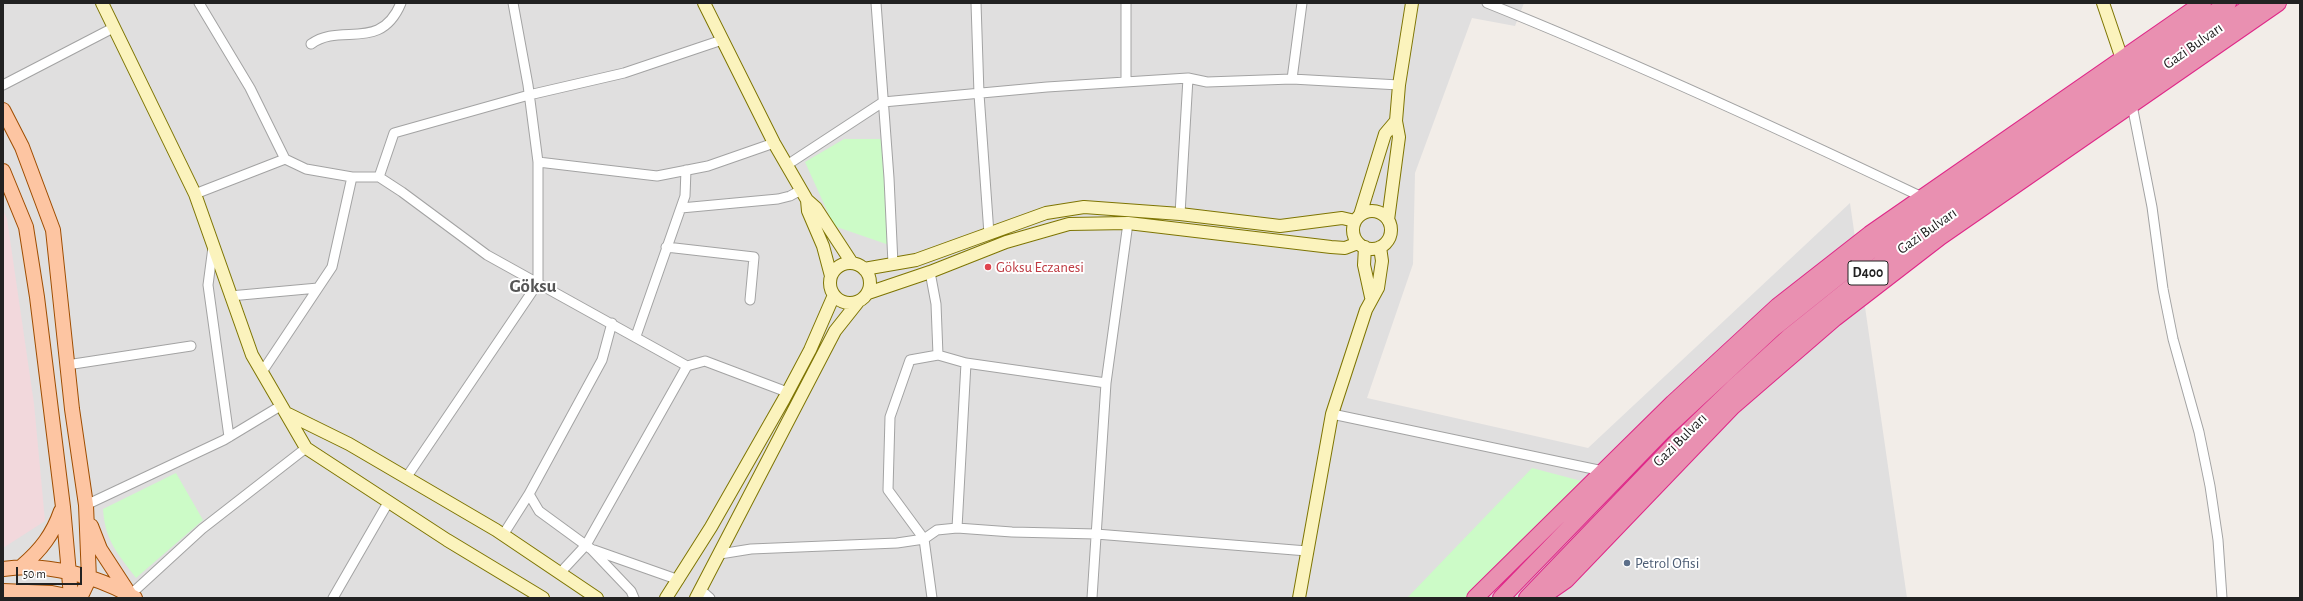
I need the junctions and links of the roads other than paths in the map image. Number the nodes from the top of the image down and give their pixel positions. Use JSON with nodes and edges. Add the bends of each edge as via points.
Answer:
{"nodes":[{"id":1,"x":102,"y":3,"type":"edge"},
{"id":2,"x":199,"y":3,"type":"edge"},
{"id":3,"x":401,"y":3,"type":"edge"},
{"id":4,"x":513,"y":3,"type":"edge"},
{"id":5,"x":704,"y":3,"type":"edge"},
{"id":6,"x":876,"y":3,"type":"edge"},
{"id":7,"x":976,"y":3,"type":"edge"},
{"id":8,"x":1126,"y":3,"type":"edge"},
{"id":9,"x":1302,"y":3,"type":"edge"},
{"id":10,"x":1412,"y":3,"type":"edge"},
{"id":11,"x":1487,"y":3,"type":"edge"},
{"id":12,"x":2103,"y":3,"type":"edge"},
{"id":13,"x":2203,"y":3,"type":"edge"},
{"id":14,"x":2228,"y":3,"type":"edge"},
{"id":15,"x":2255,"y":3,"type":"edge"},
{"id":16,"x":2278,"y":3,"type":"edge"},
{"id":17,"x":113,"y":28,"type":"junction"},
{"id":18,"x":722,"y":40,"type":"junction"},
{"id":19,"x":311,"y":44,"type":"dead end"},
{"id":20,"x":2122,"y":59,"type":"junction"},
{"id":21,"x":1188,"y":78,"type":"junction"},
{"id":22,"x":1292,"y":79,"type":"junction"},
{"id":23,"x":1126,"y":82,"type":"junction"},
{"id":24,"x":3,"y":85,"type":"edge"},
{"id":25,"x":1399,"y":85,"type":"junction"},
{"id":26,"x":979,"y":94,"type":"junction"},
{"id":27,"x":529,"y":95,"type":"junction"},
{"id":28,"x":2128,"y":99,"type":"junction"},
{"id":29,"x":883,"y":102,"type":"junction"},
{"id":30,"x":3,"y":110,"type":"edge"},
{"id":31,"x":1396,"y":121,"type":"junction"},
{"id":32,"x":774,"y":143,"type":"junction"},
{"id":33,"x":285,"y":159,"type":"junction"},
{"id":34,"x":538,"y":162,"type":"junction"},
{"id":35,"x":787,"y":166,"type":"junction"},
{"id":36,"x":686,"y":170,"type":"junction"},
{"id":37,"x":3,"y":171,"type":"edge"},
{"id":38,"x":352,"y":177,"type":"junction"},
{"id":39,"x":379,"y":178,"type":"junction"},
{"id":40,"x":195,"y":194,"type":"junction"},
{"id":41,"x":804,"y":195,"type":"junction"},
{"id":42,"x":1922,"y":197,"type":"junction"},
{"id":43,"x":681,"y":208,"type":"junction"},
{"id":44,"x":1180,"y":214,"type":"junction"},
{"id":45,"x":1358,"y":218,"type":"junction"},
{"id":46,"x":1388,"y":220,"type":"junction"},
{"id":47,"x":1128,"y":223,"type":"junction"},
{"id":48,"x":989,"y":234,"type":"junction"},
{"id":49,"x":1361,"y":245,"type":"junction"},
{"id":50,"x":213,"y":247,"type":"junction"},
{"id":51,"x":666,"y":247,"type":"junction"},
{"id":52,"x":1380,"y":247,"type":"junction"},
{"id":53,"x":852,"y":263,"type":"junction"},
{"id":54,"x":893,"y":264,"type":"junction"},
{"id":55,"x":864,"y":269,"type":"junction"},
{"id":56,"x":930,"y":272,"type":"junction"},
{"id":57,"x":831,"y":276,"type":"junction"},
{"id":58,"x":538,"y":283,"type":"junction"},
{"id":59,"x":318,"y":288,"type":"junction"},
{"id":60,"x":868,"y":293,"type":"junction"},
{"id":61,"x":834,"y":295,"type":"junction"},
{"id":62,"x":230,"y":296,"type":"junction"},
{"id":63,"x":1371,"y":297,"type":"junction"},
{"id":64,"x":750,"y":300,"type":"dead end"},
{"id":65,"x":858,"y":302,"type":"junction"},
{"id":66,"x":612,"y":323,"type":"junction"},
{"id":67,"x":636,"y":336,"type":"junction"},
{"id":68,"x":191,"y":346,"type":"dead end"},
{"id":69,"x":938,"y":355,"type":"junction"},
{"id":70,"x":966,"y":363,"type":"junction"},
{"id":71,"x":67,"y":365,"type":"junction"},
{"id":72,"x":687,"y":366,"type":"junction"},
{"id":73,"x":262,"y":372,"type":"junction"},
{"id":74,"x":1106,"y":383,"type":"junction"},
{"id":75,"x":787,"y":392,"type":"junction"},
{"id":76,"x":285,"y":410,"type":"junction"},
{"id":77,"x":1332,"y":414,"type":"junction"},
{"id":78,"x":229,"y":437,"type":"junction"},
{"id":79,"x":306,"y":448,"type":"junction"},
{"id":80,"x":1603,"y":471,"type":"junction"},
{"id":81,"x":406,"y":478,"type":"junction"},
{"id":82,"x":529,"y":494,"type":"junction"},
{"id":83,"x":389,"y":501,"type":"junction"},
{"id":84,"x":63,"y":507,"type":"junction"},
{"id":85,"x":86,"y":511,"type":"junction"},
{"id":86,"x":957,"y":528,"type":"junction"},
{"id":87,"x":1096,"y":534,"type":"junction"},
{"id":88,"x":503,"y":535,"type":"junction"},
{"id":89,"x":924,"y":538,"type":"junction"},
{"id":90,"x":588,"y":547,"type":"junction"},
{"id":91,"x":1307,"y":551,"type":"junction"},
{"id":92,"x":720,"y":554,"type":"junction"},
{"id":93,"x":22,"y":566,"type":"junction"},
{"id":94,"x":3,"y":569,"type":"edge"},
{"id":95,"x":69,"y":573,"type":"junction"},
{"id":96,"x":560,"y":573,"type":"junction"},
{"id":97,"x":89,"y":579,"type":"junction"},
{"id":98,"x":679,"y":580,"type":"junction"},
{"id":99,"x":3,"y":591,"type":"edge"},
{"id":100,"x":702,"y":595,"type":"edge"},
{"id":101,"x":132,"y":596,"type":"edge"},
{"id":102,"x":76,"y":597,"type":"edge"},
{"id":103,"x":333,"y":598,"type":"edge"},
{"id":104,"x":543,"y":598,"type":"edge"},
{"id":105,"x":598,"y":598,"type":"edge"},
{"id":106,"x":634,"y":598,"type":"edge"},
{"id":107,"x":666,"y":598,"type":"edge"},
{"id":108,"x":932,"y":598,"type":"edge"},
{"id":109,"x":1092,"y":598,"type":"edge"},
{"id":110,"x":1298,"y":598,"type":"edge"},
{"id":111,"x":1475,"y":598,"type":"edge"},
{"id":112,"x":1501,"y":598,"type":"edge"},
{"id":113,"x":1527,"y":598,"type":"edge"},
{"id":114,"x":1540,"y":598,"type":"edge"},
{"id":115,"x":2222,"y":598,"type":"edge"}],
"edges":[{"from":1,"to":17,"type":"street"},
{"from":2,"to":33,"type":"street","via":[[250,88]]},
{"from":3,"to":19,"type":"street","via":[[392,20],[371,34],[318,39]]},
{"from":4,"to":27,"type":"street"},
{"from":5,"to":18,"type":"street"},
{"from":6,"to":29,"type":"street"},
{"from":7,"to":26,"type":"street"},
{"from":8,"to":23,"type":"street"},
{"from":9,"to":22,"type":"street"},
{"from":10,"to":25,"type":"street"},
{"from":11,"to":42,"type":"street","via":[[1830,153]]},
{"from":12,"to":20,"type":"street"},
{"from":13,"to":20,"type":"highway"},
{"from":14,"to":112,"type":"highway","name":"Gazi Bulvarı","number":"D400","via":[[1869,252],[1774,328],[1662,432]]},
{"from":15,"to":28,"type":"highway","name":"Gazi Bulvarı","number":"D400"},
{"from":16,"to":28,"type":"highway"},
{"from":17,"to":24,"type":"street"},
{"from":17,"to":40,"type":"street"},
{"from":18,"to":27,"type":"street","via":[[624,73]]},
{"from":18,"to":32,"type":"street"},
{"from":20,"to":42,"type":"highway"},
{"from":21,"to":22,"type":"street","via":[[1207,82]]},
{"from":21,"to":23,"type":"street"},
{"from":21,"to":44,"type":"street"},
{"from":22,"to":25,"type":"street"},
{"from":23,"to":26,"type":"street"},
{"from":25,"to":31,"type":"street"},
{"from":26,"to":29,"type":"street"},
{"from":26,"to":48,"type":"street"},
{"from":27,"to":34,"type":"street"},
{"from":27,"to":39,"type":"street","via":[[394,133]]},
{"from":28,"to":113,"type":"highway","name":"Gazi Bulvarı","number":"D400","via":[[1881,263],[1790,336],[1678,441]]},
{"from":28,"to":114,"type":"highway","via":[[1940,237],[1835,318],[1732,406],[1566,580]]},
{"from":28,"to":115,"type":"street","via":[[2152,207],[2163,289],[2172,332],[2199,432],[2210,486],[2218,540]]},
{"from":29,"to":35,"type":"street"},
{"from":29,"to":54,"type":"street"},
{"from":30,"to":71,"type":"main road","via":[[22,147],[53,230]]},
{"from":31,"to":45,"type":"street","via":[[1385,134]]},
{"from":31,"to":46,"type":"street","via":[[1399,137]]},
{"from":32,"to":35,"type":"street"},
{"from":32,"to":36,"type":"street","via":[[708,166]]},
{"from":33,"to":38,"type":"street","via":[[306,169]]},
{"from":33,"to":40,"type":"street"},
{"from":34,"to":36,"type":"street","via":[[657,176]]},
{"from":34,"to":58,"type":"street"},
{"from":35,"to":41,"type":"street"},
{"from":36,"to":43,"type":"street","via":[[685,196]]},
{"from":37,"to":84,"type":"main road","via":[[26,227]]},
{"from":38,"to":39,"type":"street"},
{"from":38,"to":59,"type":"street","via":[[332,267]]},
{"from":39,"to":58,"type":"street","via":[[487,255]]},
{"from":40,"to":50,"type":"street"},
{"from":41,"to":43,"type":"street"},
{"from":41,"to":53,"type":"street","via":[[816,208]]},
{"from":41,"to":57,"type":"street"},
{"from":42,"to":80,"type":"highway","via":[[1870,234],[1740,339]]},
{"from":43,"to":51,"type":"street"},
{"from":44,"to":45,"type":"street","via":[[1280,226]]},
{"from":44,"to":48,"type":"street","via":[[1084,207],[1046,213]]},
{"from":45,"to":46,"type":"street","via":[[1368,212],[1375,212]]},
{"from":45,"to":49,"type":"street","via":[[1354,236]]},
{"from":46,"to":52,"type":"street","via":[[1390,235]]},
{"from":47,"to":49,"type":"street","via":[[1331,247]]},
{"from":47,"to":56,"type":"street","via":[[1069,224],[1051,228],[1006,242]]},
{"from":47,"to":74,"type":"street"},
{"from":48,"to":54,"type":"street","via":[[916,260]]},
{"from":49,"to":52,"type":"street"},
{"from":49,"to":63,"type":"street"},
{"from":50,"to":62,"type":"street"},
{"from":50,"to":78,"type":"street","via":[[208,285]]},
{"from":51,"to":64,"type":"street","via":[[754,257]]},
{"from":51,"to":67,"type":"street"},
{"from":52,"to":63,"type":"street","via":[[1382,261],[1378,288]]},
{"from":53,"to":55,"type":"street"},
{"from":53,"to":57,"type":"street","via":[[840,266]]},
{"from":54,"to":55,"type":"street"},
{"from":55,"to":60,"type":"street","via":[[870,280]]},
{"from":56,"to":60,"type":"street"},
{"from":56,"to":69,"type":"street","via":[[936,304]]},
{"from":57,"to":61,"type":"street","via":[[830,283]]},
{"from":58,"to":66,"type":"street"},
{"from":58,"to":81,"type":"street"},
{"from":59,"to":62,"type":"street"},
{"from":59,"to":73,"type":"street"},
{"from":60,"to":65,"type":"street"},
{"from":61,"to":65,"type":"street","via":[[845,303]]},
{"from":61,"to":75,"type":"street","via":[[810,350]]},
{"from":62,"to":73,"type":"street","via":[[252,355]]},
{"from":63,"to":77,"type":"street"},
{"from":65,"to":92,"type":"street","via":[[835,331]]},
{"from":66,"to":67,"type":"street"},
{"from":66,"to":82,"type":"street","via":[[602,360]]},
{"from":67,"to":72,"type":"street"},
{"from":68,"to":71,"type":"street"},
{"from":69,"to":70,"type":"street"},
{"from":69,"to":89,"type":"street","via":[[910,360],[890,417],[888,490]]},
{"from":70,"to":74,"type":"street"},
{"from":70,"to":86,"type":"street"},
{"from":71,"to":85,"type":"main road"},
{"from":72,"to":75,"type":"street","via":[[705,361]]},
{"from":72,"to":90,"type":"street"},
{"from":73,"to":76,"type":"street"},
{"from":74,"to":87,"type":"street"},
{"from":75,"to":98,"type":"street"},
{"from":76,"to":78,"type":"street"},
{"from":76,"to":79,"type":"street"},
{"from":76,"to":81,"type":"street"},
{"from":77,"to":80,"type":"street"},
{"from":77,"to":91,"type":"street"},
{"from":78,"to":85,"type":"street"},
{"from":79,"to":83,"type":"street"},
{"from":79,"to":101,"type":"street","via":[[202,529]]},
{"from":80,"to":111,"type":"highway"},
{"from":81,"to":88,"type":"street"},
{"from":82,"to":88,"type":"street"},
{"from":82,"to":90,"type":"street","via":[[539,511]]},
{"from":83,"to":103,"type":"street"},
{"from":83,"to":104,"type":"street","via":[[446,540]]},
{"from":84,"to":93,"type":"main road","via":[[55,529],[44,546]]},
{"from":84,"to":95,"type":"main road"},
{"from":85,"to":97,"type":"main road"},
{"from":85,"to":101,"type":"main road","via":[[100,549]]},
{"from":86,"to":87,"type":"street"},
{"from":86,"to":89,"type":"street","via":[[937,530]]},
{"from":87,"to":91,"type":"street"},
{"from":87,"to":109,"type":"street"},
{"from":88,"to":96,"type":"street"},
{"from":89,"to":92,"type":"street","via":[[897,543],[751,549]]},
{"from":89,"to":108,"type":"street"},
{"from":90,"to":96,"type":"street"},
{"from":90,"to":98,"type":"street"},
{"from":90,"to":106,"type":"street","via":[[631,591]]},
{"from":91,"to":110,"type":"street"},
{"from":92,"to":100,"type":"street"},
{"from":93,"to":94,"type":"main road"},
{"from":93,"to":95,"type":"main road"},
{"from":95,"to":97,"type":"main road"},
{"from":95,"to":102,"type":"main road"},
{"from":96,"to":105,"type":"street"},
{"from":97,"to":101,"type":"main road"},
{"from":97,"to":102,"type":"main road"},
{"from":98,"to":107,"type":"street"},
{"from":99,"to":102,"type":"main road","via":[[52,593]]}]}
